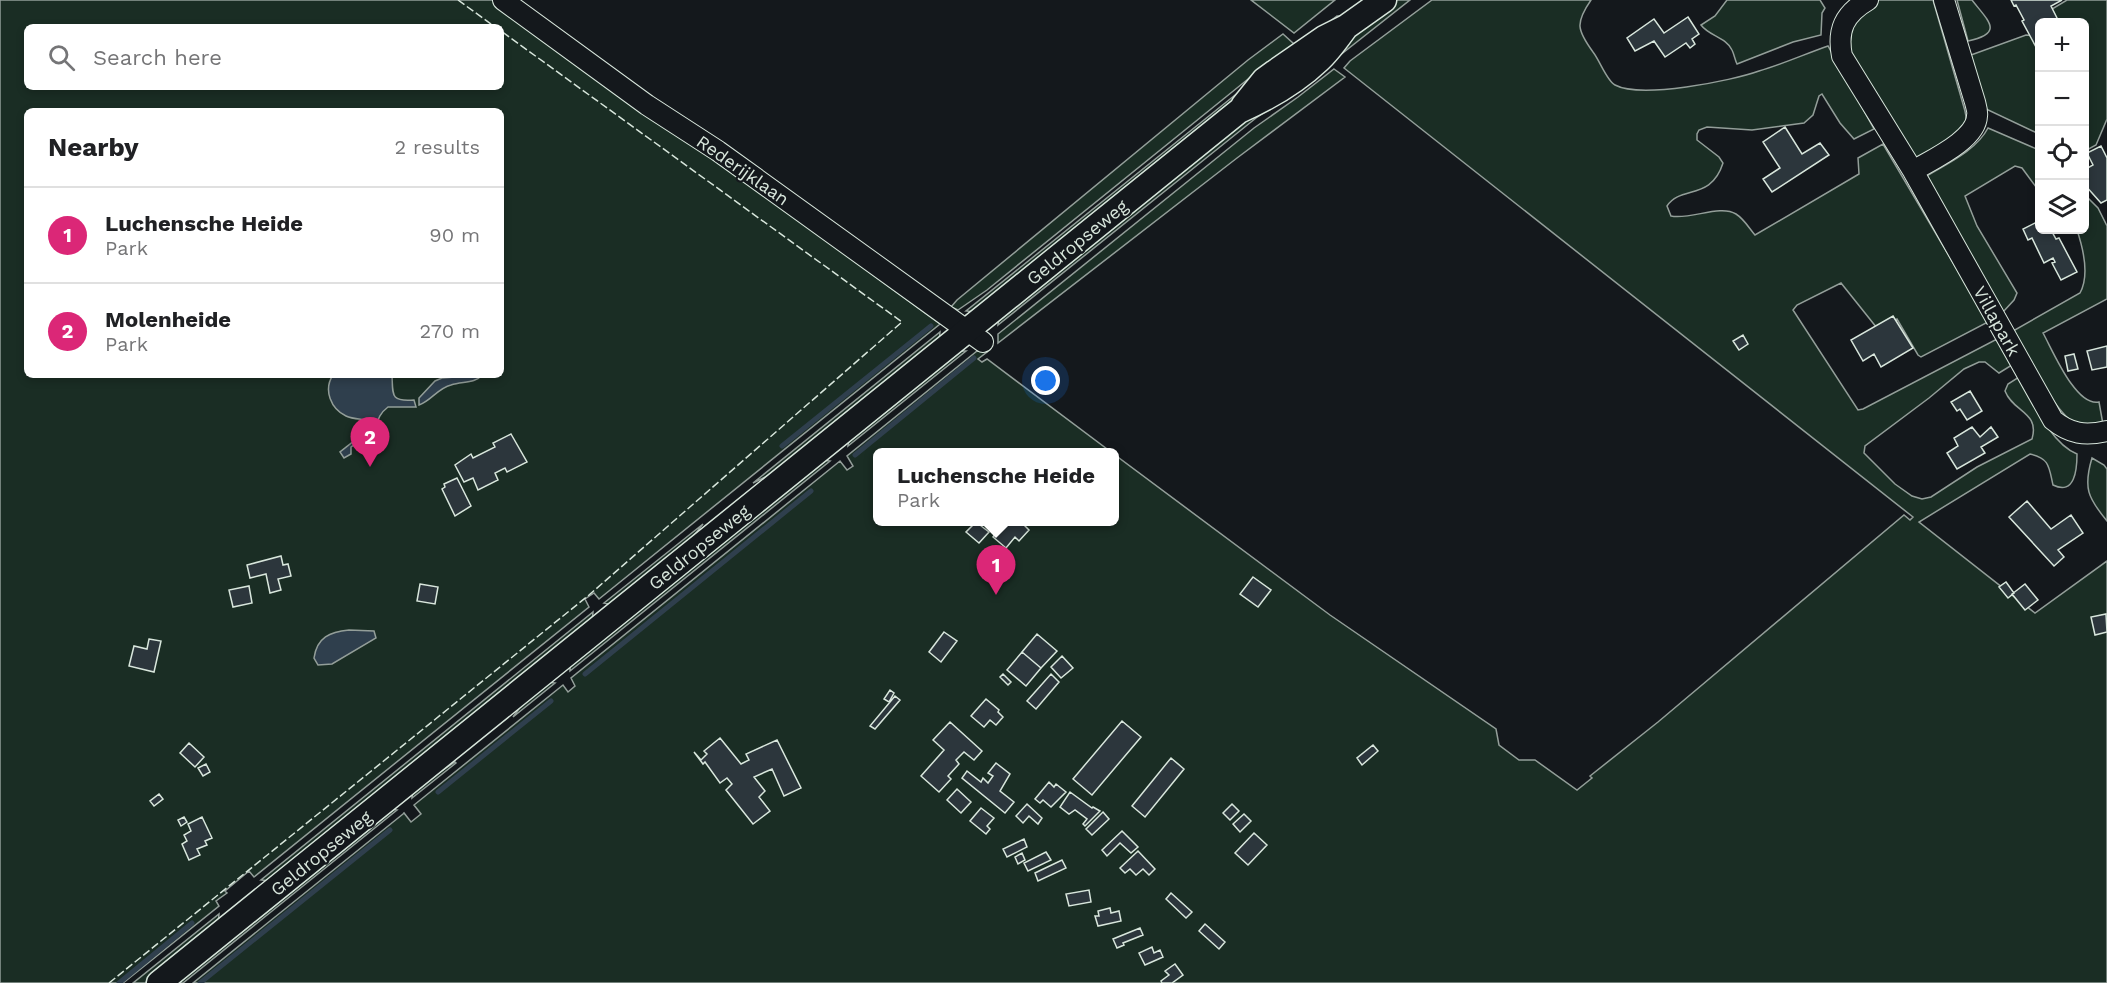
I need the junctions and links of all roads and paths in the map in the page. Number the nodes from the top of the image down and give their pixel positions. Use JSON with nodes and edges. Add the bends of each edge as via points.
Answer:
{"nodes":[{"id":1,"x":503,"y":0,"type":"edge"},
{"id":2,"x":1384,"y":0,"type":"edge"},
{"id":3,"x":1868,"y":0,"type":"edge"},
{"id":4,"x":1944,"y":0,"type":"edge"},
{"id":5,"x":1913,"y":171,"type":"junction"},
{"id":6,"x":974,"y":337,"type":"junction"},
{"id":7,"x":2107,"y":431,"type":"edge"},
{"id":8,"x":159,"y":983,"type":"edge"}],
"edges":[{"from":1,"to":6,"type":"street","name":"Rederijklaan"},
{"from":2,"to":6,"type":"main road","name":"Geldropseweg","via":[[1315,53],[1264,80],[1239,111]]},
{"from":3,"to":5,"type":"street","name":"Villapark","via":[[1842,25],[1842,57]]},
{"from":4,"to":5,"type":"street","via":[[1978,117],[1971,131],[1956,145]]},
{"from":5,"to":7,"type":"street","name":"Villapark","via":[[2053,420],[2079,434]]},
{"from":6,"to":8,"type":"main road","name":"Geldropseweg"}]}
